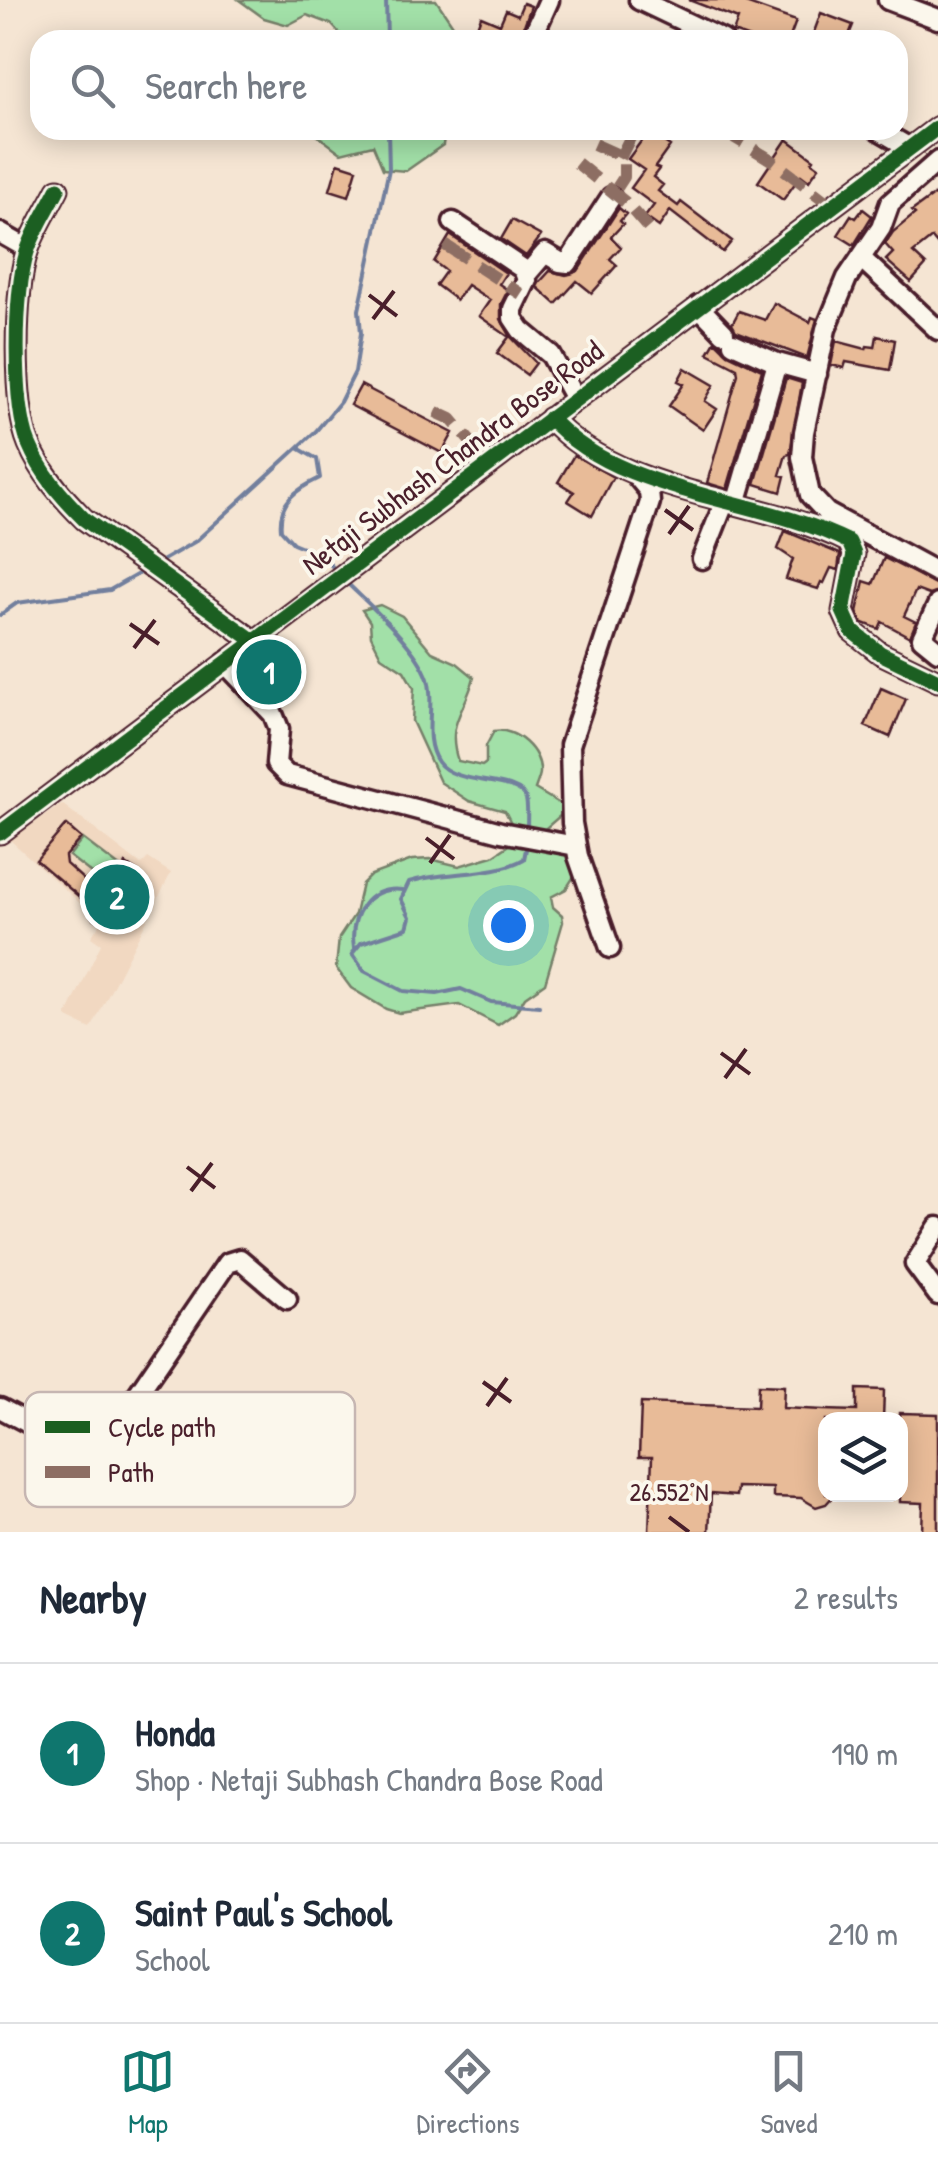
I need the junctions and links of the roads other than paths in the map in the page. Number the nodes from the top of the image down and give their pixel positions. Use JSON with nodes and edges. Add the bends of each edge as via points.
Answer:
{"nodes":[{"id":1,"x":549,"y":0,"type":"edge"},
{"id":2,"x":639,"y":0,"type":"edge"},
{"id":3,"x":888,"y":0,"type":"edge"},
{"id":4,"x":938,"y":20,"type":"edge"},
{"id":5,"x":536,"y":30,"type":"edge"},
{"id":6,"x":702,"y":30,"type":"edge"},
{"id":7,"x":938,"y":127,"type":"edge"},
{"id":8,"x":896,"y":140,"type":"edge"},
{"id":9,"x":910,"y":148,"type":"junction"},
{"id":10,"x":938,"y":162,"type":"edge"},
{"id":11,"x":868,"y":179,"type":"junction"},
{"id":12,"x":58,"y":189,"type":"dead end"},
{"id":13,"x":611,"y":197,"type":"dead end"},
{"id":14,"x":890,"y":202,"type":"junction"},
{"id":15,"x":452,"y":222,"type":"dead end"},
{"id":16,"x":0,"y":233,"type":"edge"},
{"id":17,"x":28,"y":249,"type":"junction"},
{"id":18,"x":861,"y":258,"type":"junction"},
{"id":19,"x":527,"y":274,"type":"junction"},
{"id":20,"x":698,"y":306,"type":"junction"},
{"id":21,"x":938,"y":330,"type":"edge"},
{"id":22,"x":777,"y":363,"type":"junction"},
{"id":23,"x":816,"y":374,"type":"junction"},
{"id":24,"x":575,"y":399,"type":"junction"},
{"id":25,"x":550,"y":418,"type":"junction"},
{"id":26,"x":634,"y":473,"type":"junction"},
{"id":27,"x":658,"y":480,"type":"junction"},
{"id":28,"x":650,"y":502,"type":"junction"},
{"id":29,"x":731,"y":502,"type":"junction"},
{"id":30,"x":702,"y":558,"type":"dead end"},
{"id":31,"x":938,"y":572,"type":"edge"},
{"id":32,"x":938,"y":604,"type":"edge"},
{"id":33,"x":254,"y":641,"type":"junction"},
{"id":34,"x":938,"y":651,"type":"edge"},
{"id":35,"x":225,"y":663,"type":"junction"},
{"id":36,"x":938,"y":681,"type":"edge"},
{"id":37,"x":0,"y":833,"type":"edge"},
{"id":38,"x":576,"y":846,"type":"junction"},
{"id":39,"x":610,"y":948,"type":"dead end"},
{"id":40,"x":938,"y":1227,"type":"edge"},
{"id":41,"x":938,"y":1295,"type":"edge"},
{"id":42,"x":287,"y":1299,"type":"dead end"},
{"id":43,"x":138,"y":1392,"type":"edge"},
{"id":44,"x":0,"y":1408,"type":"edge"},
{"id":45,"x":25,"y":1421,"type":"edge"}],
"edges":[{"from":1,"to":5,"type":"street"},
{"from":2,"to":6,"type":"street"},
{"from":3,"to":4,"type":"street"},
{"from":7,"to":9,"type":"street","name":"Netaji Subhash Chandra Bose Road"},
{"from":8,"to":9,"type":"street"},
{"from":9,"to":11,"type":"street","name":"Netaji Subhash Chandra Bose Road"},
{"from":10,"to":14,"type":"street"},
{"from":11,"to":14,"type":"street"},
{"from":11,"to":20,"type":"street","name":"Netaji Subhash Chandra Bose Road"},
{"from":12,"to":17,"type":"street"},
{"from":13,"to":19,"type":"street","via":[[568,262],[546,253]]},
{"from":14,"to":18,"type":"street"},
{"from":15,"to":19,"type":"street"},
{"from":16,"to":17,"type":"street"},
{"from":17,"to":33,"type":"street","via":[[18,302],[28,444],[84,519]]},
{"from":18,"to":21,"type":"street"},
{"from":18,"to":23,"type":"street","via":[[826,329]]},
{"from":19,"to":24,"type":"street","via":[[514,318],[551,355]]},
{"from":20,"to":22,"type":"street","via":[[728,338]]},
{"from":20,"to":24,"type":"street","name":"Netaji Subhash Chandra Bose Road"},
{"from":22,"to":23,"type":"street"},
{"from":22,"to":29,"type":"street"},
{"from":23,"to":31,"type":"street","via":[[802,457],[810,494],[848,527]]},
{"from":24,"to":25,"type":"street","name":"Netaji Subhash Chandra Bose Road"},
{"from":25,"to":26,"type":"street","via":[[565,435]]},
{"from":25,"to":33,"type":"street","name":"Netaji Subhash Chandra Bose Road"},
{"from":26,"to":27,"type":"street"},
{"from":26,"to":28,"type":"street"},
{"from":27,"to":28,"type":"street"},
{"from":27,"to":29,"type":"street"},
{"from":28,"to":38,"type":"street","via":[[570,744]]},
{"from":29,"to":30,"type":"street"},
{"from":29,"to":36,"type":"street","via":[[852,544],[843,611],[852,631]]},
{"from":32,"to":34,"type":"street","via":[[922,638]]},
{"from":33,"to":35,"type":"street","name":"Netaji Subhash Chandra Bose Road"},
{"from":35,"to":37,"type":"street","name":"Netaji Subhash Chandra Bose Road"},
{"from":35,"to":38,"type":"street","via":[[273,714],[279,729],[276,764],[287,775]]},
{"from":38,"to":39,"type":"street"},
{"from":40,"to":41,"type":"street","via":[[916,1264]]},
{"from":42,"to":43,"type":"street","via":[[240,1259],[226,1263]]},
{"from":44,"to":45,"type":"street"}]}
